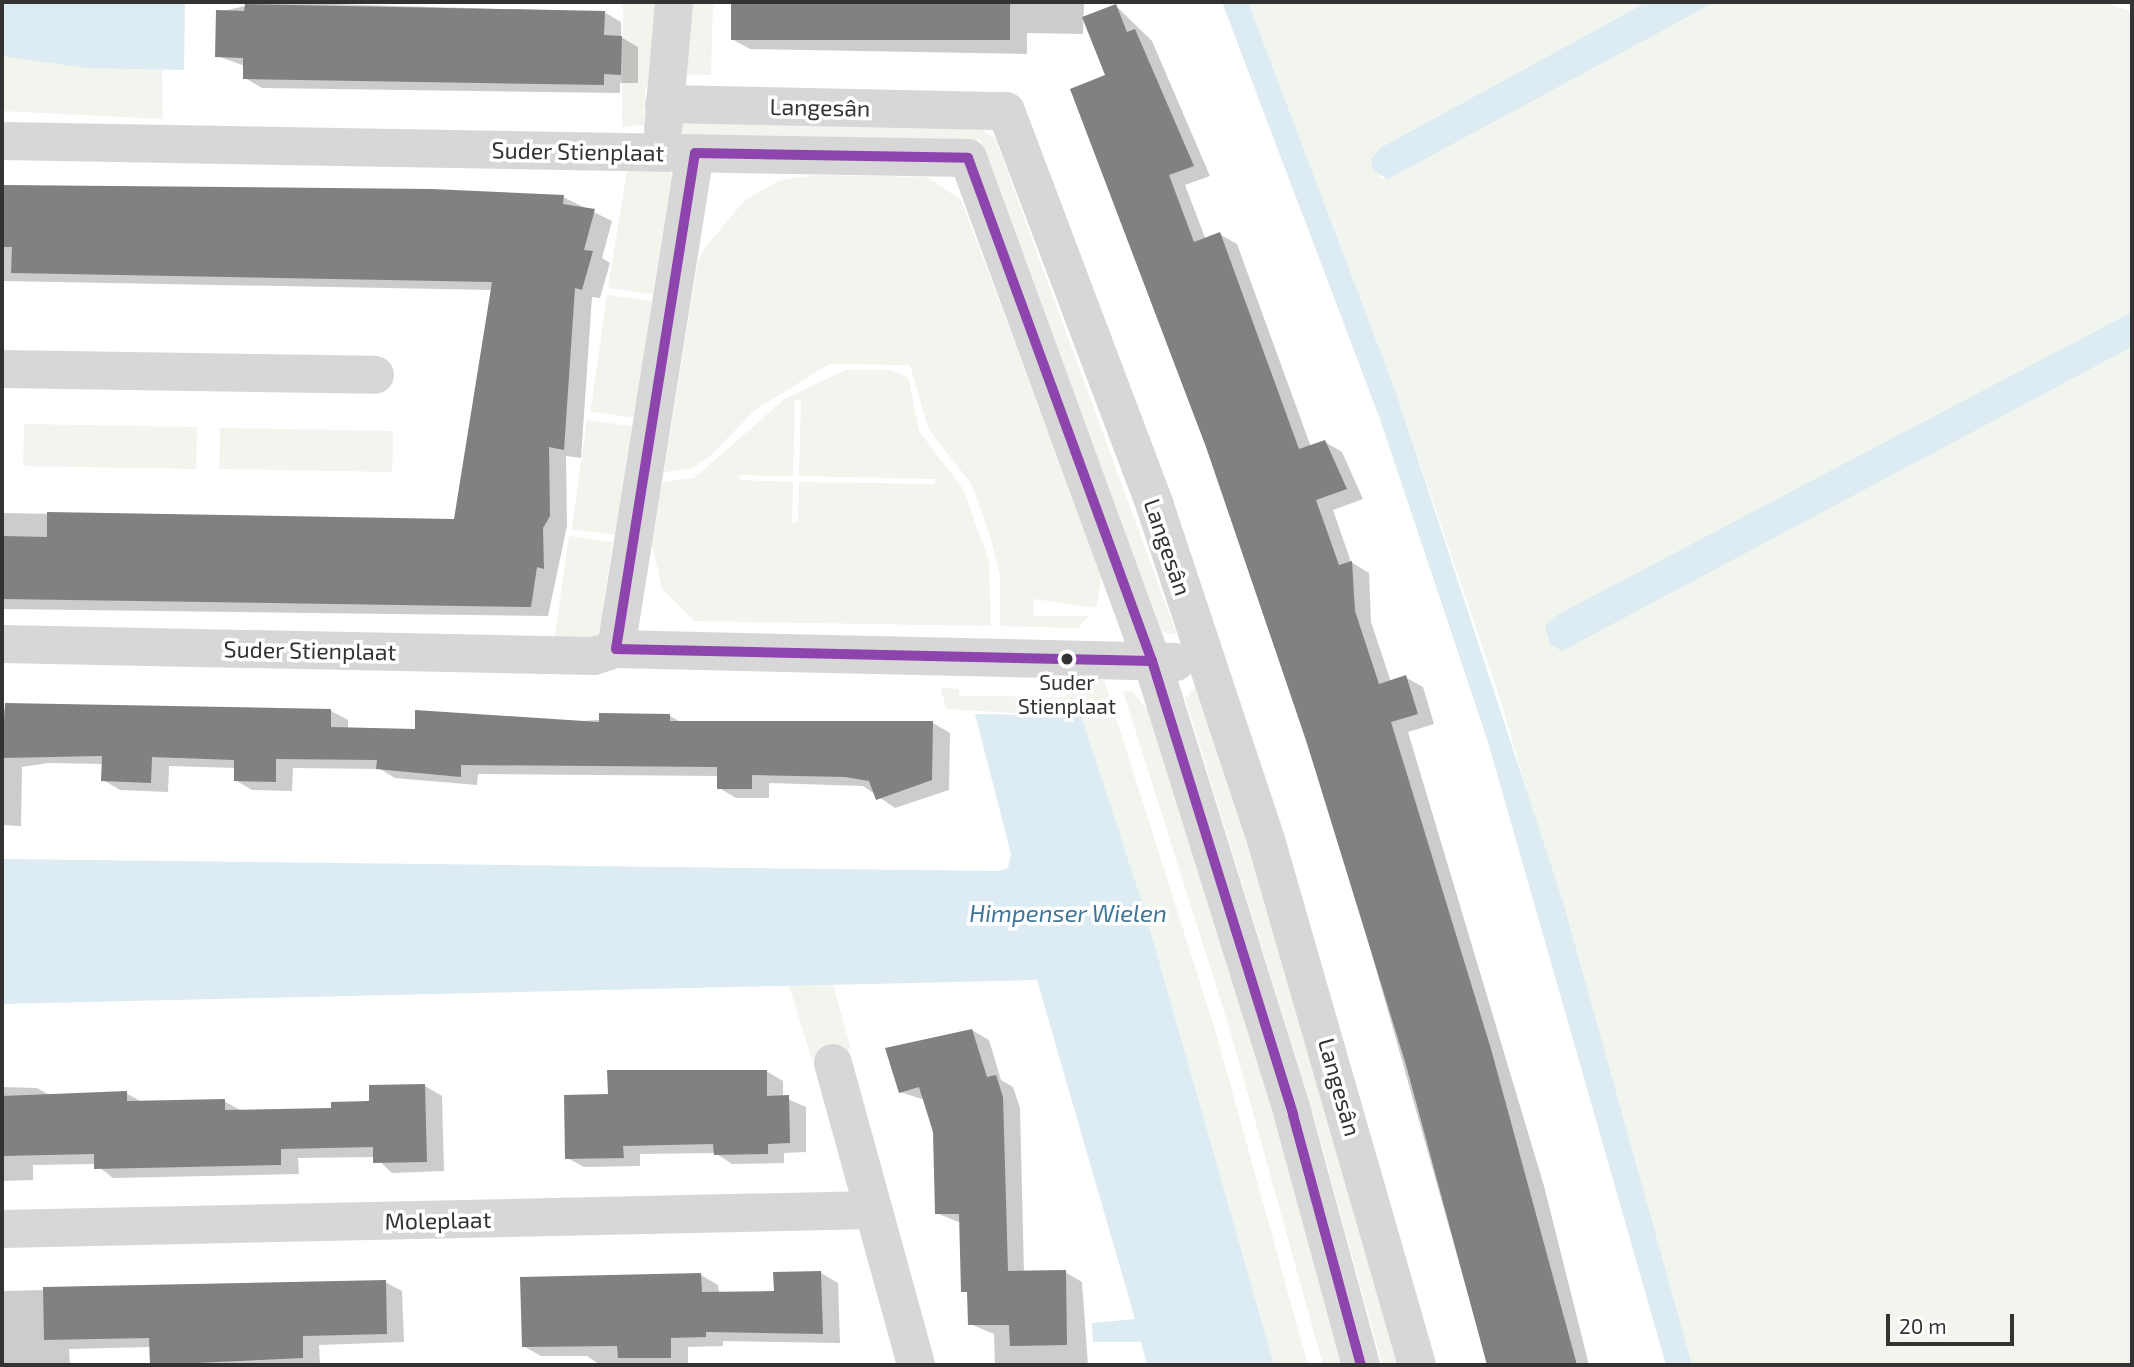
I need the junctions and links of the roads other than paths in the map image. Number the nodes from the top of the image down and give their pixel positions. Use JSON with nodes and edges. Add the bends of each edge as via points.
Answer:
{"nodes":[{"id":1,"x":674,"y":2,"type":"edge"},
{"id":2,"x":664,"y":104,"type":"junction"},
{"id":3,"x":2,"y":141,"type":"edge"},
{"id":4,"x":679,"y":153,"type":"junction"},
{"id":5,"x":2,"y":369,"type":"edge"},
{"id":6,"x":375,"y":375,"type":"dead end"},
{"id":7,"x":2,"y":645,"type":"edge"},
{"id":8,"x":617,"y":649,"type":"junction"},
{"id":9,"x":1152,"y":661,"type":"junction"},
{"id":10,"x":1208,"y":663,"type":"junction"},
{"id":11,"x":833,"y":1063,"type":"dead end"},
{"id":12,"x":873,"y":1210,"type":"junction"},
{"id":13,"x":2,"y":1229,"type":"edge"},
{"id":14,"x":916,"y":1365,"type":"edge"},
{"id":15,"x":1361,"y":1365,"type":"edge"},
{"id":16,"x":1417,"y":1365,"type":"edge"}],
"edges":[{"from":1,"to":2,"type":"street"},
{"from":2,"to":4,"type":"street"},
{"from":2,"to":10,"type":"street","name":"Langesân","via":[[1006,111]]},
{"from":3,"to":4,"type":"street","name":"Suder Stienplaat"},
{"from":4,"to":8,"type":"street","name":"Suder Stienplaat"},
{"from":4,"to":9,"type":"street","via":[[968,158]]},
{"from":5,"to":6,"type":"street"},
{"from":7,"to":8,"type":"street","name":"Suder Stienplaat","via":[[594,656]]},
{"from":8,"to":9,"type":"street","name":"Suder Stienplaat"},
{"from":9,"to":10,"type":"street","name":"Suder Stienplaat"},
{"from":9,"to":15,"type":"street","via":[[1289,1102]]},
{"from":10,"to":16,"type":"street","name":"Langesân","via":[[1323,1028]]},
{"from":11,"to":12,"type":"street"},
{"from":12,"to":13,"type":"street","name":"Moleplaat"},
{"from":12,"to":14,"type":"street"}]}
